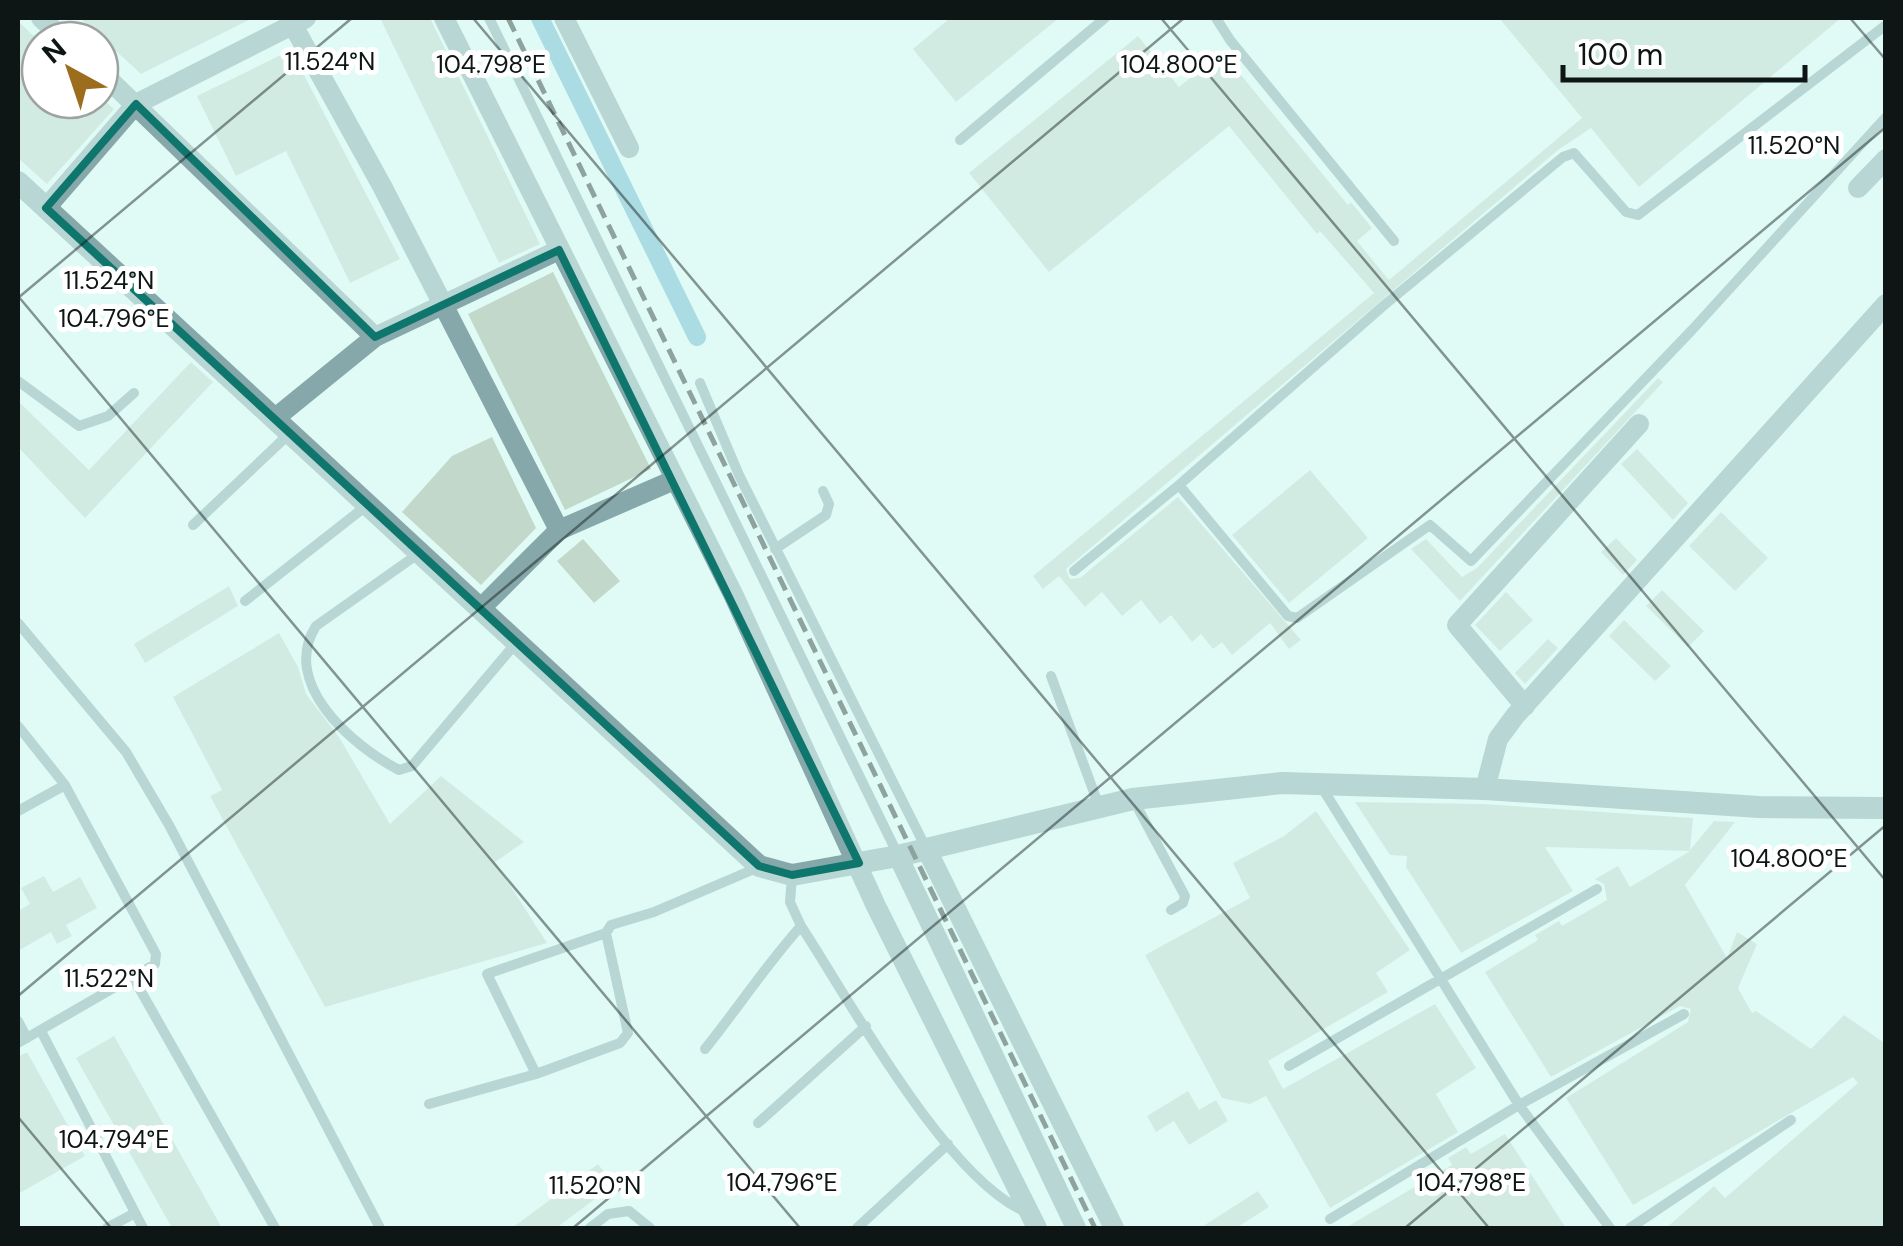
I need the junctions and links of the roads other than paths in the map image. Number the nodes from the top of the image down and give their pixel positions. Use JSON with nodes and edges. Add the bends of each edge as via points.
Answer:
{"nodes":[{"id":1,"x":444,"y":18,"type":"edge"},
{"id":2,"x":489,"y":18,"type":"edge"},
{"id":3,"x":564,"y":18,"type":"edge"},
{"id":4,"x":1105,"y":18,"type":"edge"},
{"id":5,"x":1216,"y":18,"type":"edge"},
{"id":6,"x":296,"y":20,"type":"edge"},
{"id":7,"x":1886,"y":26,"type":"edge"},
{"id":8,"x":120,"y":90,"type":"edge"},
{"id":9,"x":136,"y":104,"type":"junction"},
{"id":10,"x":1886,"y":117,"type":"edge"},
{"id":11,"x":960,"y":140,"type":"dead end"},
{"id":12,"x":629,"y":148,"type":"dead end"},
{"id":13,"x":1886,"y":159,"type":"edge"},
{"id":14,"x":18,"y":182,"type":"edge"},
{"id":15,"x":1858,"y":188,"type":"dead end"},
{"id":16,"x":46,"y":208,"type":"junction"},
{"id":17,"x":1394,"y":241,"type":"dead end"},
{"id":18,"x":558,"y":250,"type":"junction"},
{"id":19,"x":1886,"y":304,"type":"edge"},
{"id":20,"x":446,"y":307,"type":"junction"},
{"id":21,"x":375,"y":337,"type":"junction"},
{"id":22,"x":18,"y":381,"type":"edge"},
{"id":23,"x":700,"y":384,"type":"dead end"},
{"id":24,"x":134,"y":392,"type":"dead end"},
{"id":25,"x":1639,"y":424,"type":"dead end"},
{"id":26,"x":282,"y":426,"type":"junction"},
{"id":27,"x":674,"y":480,"type":"junction"},
{"id":28,"x":1180,"y":485,"type":"junction"},
{"id":29,"x":822,"y":491,"type":"dead end"},
{"id":30,"x":368,"y":505,"type":"junction"},
{"id":31,"x":193,"y":525,"type":"dead end"},
{"id":32,"x":559,"y":530,"type":"junction"},
{"id":33,"x":775,"y":549,"type":"junction"},
{"id":34,"x":420,"y":553,"type":"junction"},
{"id":35,"x":1074,"y":571,"type":"dead end"},
{"id":36,"x":245,"y":601,"type":"dead end"},
{"id":37,"x":480,"y":609,"type":"junction"},
{"id":38,"x":18,"y":622,"type":"edge"},
{"id":39,"x":516,"y":642,"type":"junction"},
{"id":40,"x":1051,"y":676,"type":"dead end"},
{"id":41,"x":1524,"y":706,"type":"junction"},
{"id":42,"x":18,"y":726,"type":"edge"},
{"id":43,"x":1318,"y":782,"type":"junction"},
{"id":44,"x":65,"y":785,"type":"junction"},
{"id":45,"x":1484,"y":789,"type":"junction"},
{"id":46,"x":1133,"y":798,"type":"junction"},
{"id":47,"x":1100,"y":806,"type":"junction"},
{"id":48,"x":1886,"y":808,"type":"edge"},
{"id":49,"x":18,"y":812,"type":"edge"},
{"id":50,"x":926,"y":848,"type":"junction"},
{"id":51,"x":898,"y":856,"type":"junction"},
{"id":52,"x":858,"y":863,"type":"junction"},
{"id":53,"x":759,"y":866,"type":"junction"},
{"id":54,"x":792,"y":875,"type":"junction"},
{"id":55,"x":1598,"y":890,"type":"dead end"},
{"id":56,"x":1170,"y":910,"type":"dead end"},
{"id":57,"x":801,"y":926,"type":"junction"},
{"id":58,"x":606,"y":933,"type":"junction"},
{"id":59,"x":134,"y":979,"type":"junction"},
{"id":60,"x":1439,"y":983,"type":"junction"},
{"id":61,"x":1684,"y":1014,"type":"dead end"},
{"id":62,"x":18,"y":1021,"type":"edge"},
{"id":63,"x":866,"y":1026,"type":"junction"},
{"id":64,"x":41,"y":1031,"type":"junction"},
{"id":65,"x":22,"y":1041,"type":"edge"},
{"id":66,"x":706,"y":1049,"type":"dead end"},
{"id":67,"x":1290,"y":1066,"type":"dead end"},
{"id":68,"x":536,"y":1074,"type":"junction"},
{"id":69,"x":429,"y":1104,"type":"dead end"},
{"id":70,"x":1519,"y":1105,"type":"junction"},
{"id":71,"x":1791,"y":1120,"type":"dead end"},
{"id":72,"x":758,"y":1123,"type":"dead end"},
{"id":73,"x":948,"y":1144,"type":"junction"},
{"id":74,"x":135,"y":1212,"type":"junction"},
{"id":75,"x":1330,"y":1220,"type":"dead end"},
{"id":76,"x":1033,"y":1221,"type":"edge"},
{"id":77,"x":106,"y":1228,"type":"edge"},
{"id":78,"x":144,"y":1228,"type":"edge"},
{"id":79,"x":275,"y":1228,"type":"edge"},
{"id":80,"x":380,"y":1228,"type":"edge"},
{"id":81,"x":590,"y":1228,"type":"edge"},
{"id":82,"x":650,"y":1228,"type":"edge"},
{"id":83,"x":858,"y":1228,"type":"edge"},
{"id":84,"x":1076,"y":1228,"type":"edge"},
{"id":85,"x":1114,"y":1228,"type":"edge"},
{"id":86,"x":1610,"y":1228,"type":"edge"},
{"id":87,"x":1630,"y":1228,"type":"edge"}],
"edges":[{"from":1,"to":18,"type":"street"},
{"from":2,"to":51,"type":"lane"},
{"from":3,"to":12,"type":"street"},
{"from":4,"to":11,"type":"lane"},
{"from":5,"to":17,"type":"lane"},
{"from":6,"to":9,"type":"street"},
{"from":6,"to":20,"type":"street"},
{"from":7,"to":28,"type":"lane","via":[[1638,215],[1626,212],[1574,153],[1564,157]]},
{"from":8,"to":9,"type":"street"},
{"from":9,"to":16,"type":"street"},
{"from":9,"to":21,"type":"street"},
{"from":10,"to":28,"type":"lane","via":[[1471,561],[1430,526],[1296,618],[1288,616]]},
{"from":13,"to":15,"type":"street"},
{"from":14,"to":16,"type":"street"},
{"from":16,"to":26,"type":"street"},
{"from":18,"to":20,"type":"street"},
{"from":18,"to":27,"type":"street"},
{"from":19,"to":41,"type":"street"},
{"from":20,"to":21,"type":"street"},
{"from":20,"to":32,"type":"street"},
{"from":21,"to":26,"type":"street"},
{"from":22,"to":24,"type":"lane","via":[[80,426],[108,416]]},
{"from":23,"to":33,"type":"lane"},
{"from":25,"to":41,"type":"street","via":[[1457,625]]},
{"from":26,"to":30,"type":"street"},
{"from":26,"to":31,"type":"lane"},
{"from":27,"to":32,"type":"street"},
{"from":27,"to":52,"type":"street"},
{"from":28,"to":35,"type":"lane"},
{"from":29,"to":33,"type":"lane","via":[[826,515]]},
{"from":30,"to":34,"type":"street"},
{"from":30,"to":36,"type":"lane"},
{"from":32,"to":37,"type":"street"},
{"from":33,"to":50,"type":"lane"},
{"from":34,"to":37,"type":"street"},
{"from":34,"to":39,"type":"lane","via":[[316,626],[305,643],[303,662],[336,724],[383,762],[399,770],[412,766]]},
{"from":37,"to":39,"type":"street"},
{"from":38,"to":80,"type":"lane","via":[[126,752]]},
{"from":39,"to":53,"type":"street"},
{"from":40,"to":47,"type":"lane"},
{"from":41,"to":45,"type":"street","via":[[1498,739]]},
{"from":42,"to":44,"type":"lane"},
{"from":43,"to":45,"type":"street"},
{"from":43,"to":46,"type":"street"},
{"from":43,"to":60,"type":"lane"},
{"from":44,"to":49,"type":"lane"},
{"from":44,"to":59,"type":"lane","via":[[156,954],[155,964]]},
{"from":45,"to":48,"type":"street","via":[[1758,807]]},
{"from":46,"to":47,"type":"street"},
{"from":46,"to":56,"type":"lane","via":[[1185,896]]},
{"from":47,"to":50,"type":"street"},
{"from":50,"to":51,"type":"street"},
{"from":50,"to":85,"type":"street"},
{"from":51,"to":52,"type":"street"},
{"from":51,"to":84,"type":"street"},
{"from":52,"to":54,"type":"street"},
{"from":52,"to":76,"type":"street"},
{"from":53,"to":54,"type":"street"},
{"from":53,"to":58,"type":"lane","via":[[654,912],[616,920]]},
{"from":54,"to":57,"type":"lane","via":[[790,902]]},
{"from":55,"to":60,"type":"lane"},
{"from":57,"to":63,"type":"lane"},
{"from":57,"to":66,"type":"lane"},
{"from":58,"to":68,"type":"lane","via":[[626,1038]]},
{"from":58,"to":68,"type":"lane","via":[[487,974]]},
{"from":59,"to":64,"type":"lane"},
{"from":59,"to":79,"type":"lane"},
{"from":60,"to":67,"type":"lane"},
{"from":60,"to":70,"type":"lane"},
{"from":61,"to":70,"type":"lane"},
{"from":62,"to":65,"type":"lane"},
{"from":63,"to":72,"type":"lane"},
{"from":63,"to":73,"type":"lane"},
{"from":64,"to":65,"type":"lane"},
{"from":64,"to":74,"type":"lane"},
{"from":68,"to":69,"type":"lane"},
{"from":70,"to":75,"type":"lane"},
{"from":70,"to":86,"type":"lane"},
{"from":71,"to":87,"type":"lane"},
{"from":73,"to":76,"type":"lane","via":[[990,1191]]},
{"from":73,"to":83,"type":"lane"},
{"from":74,"to":77,"type":"lane"},
{"from":74,"to":78,"type":"lane"},
{"from":81,"to":82,"type":"lane","via":[[616,1211],[629,1211]]}]}
